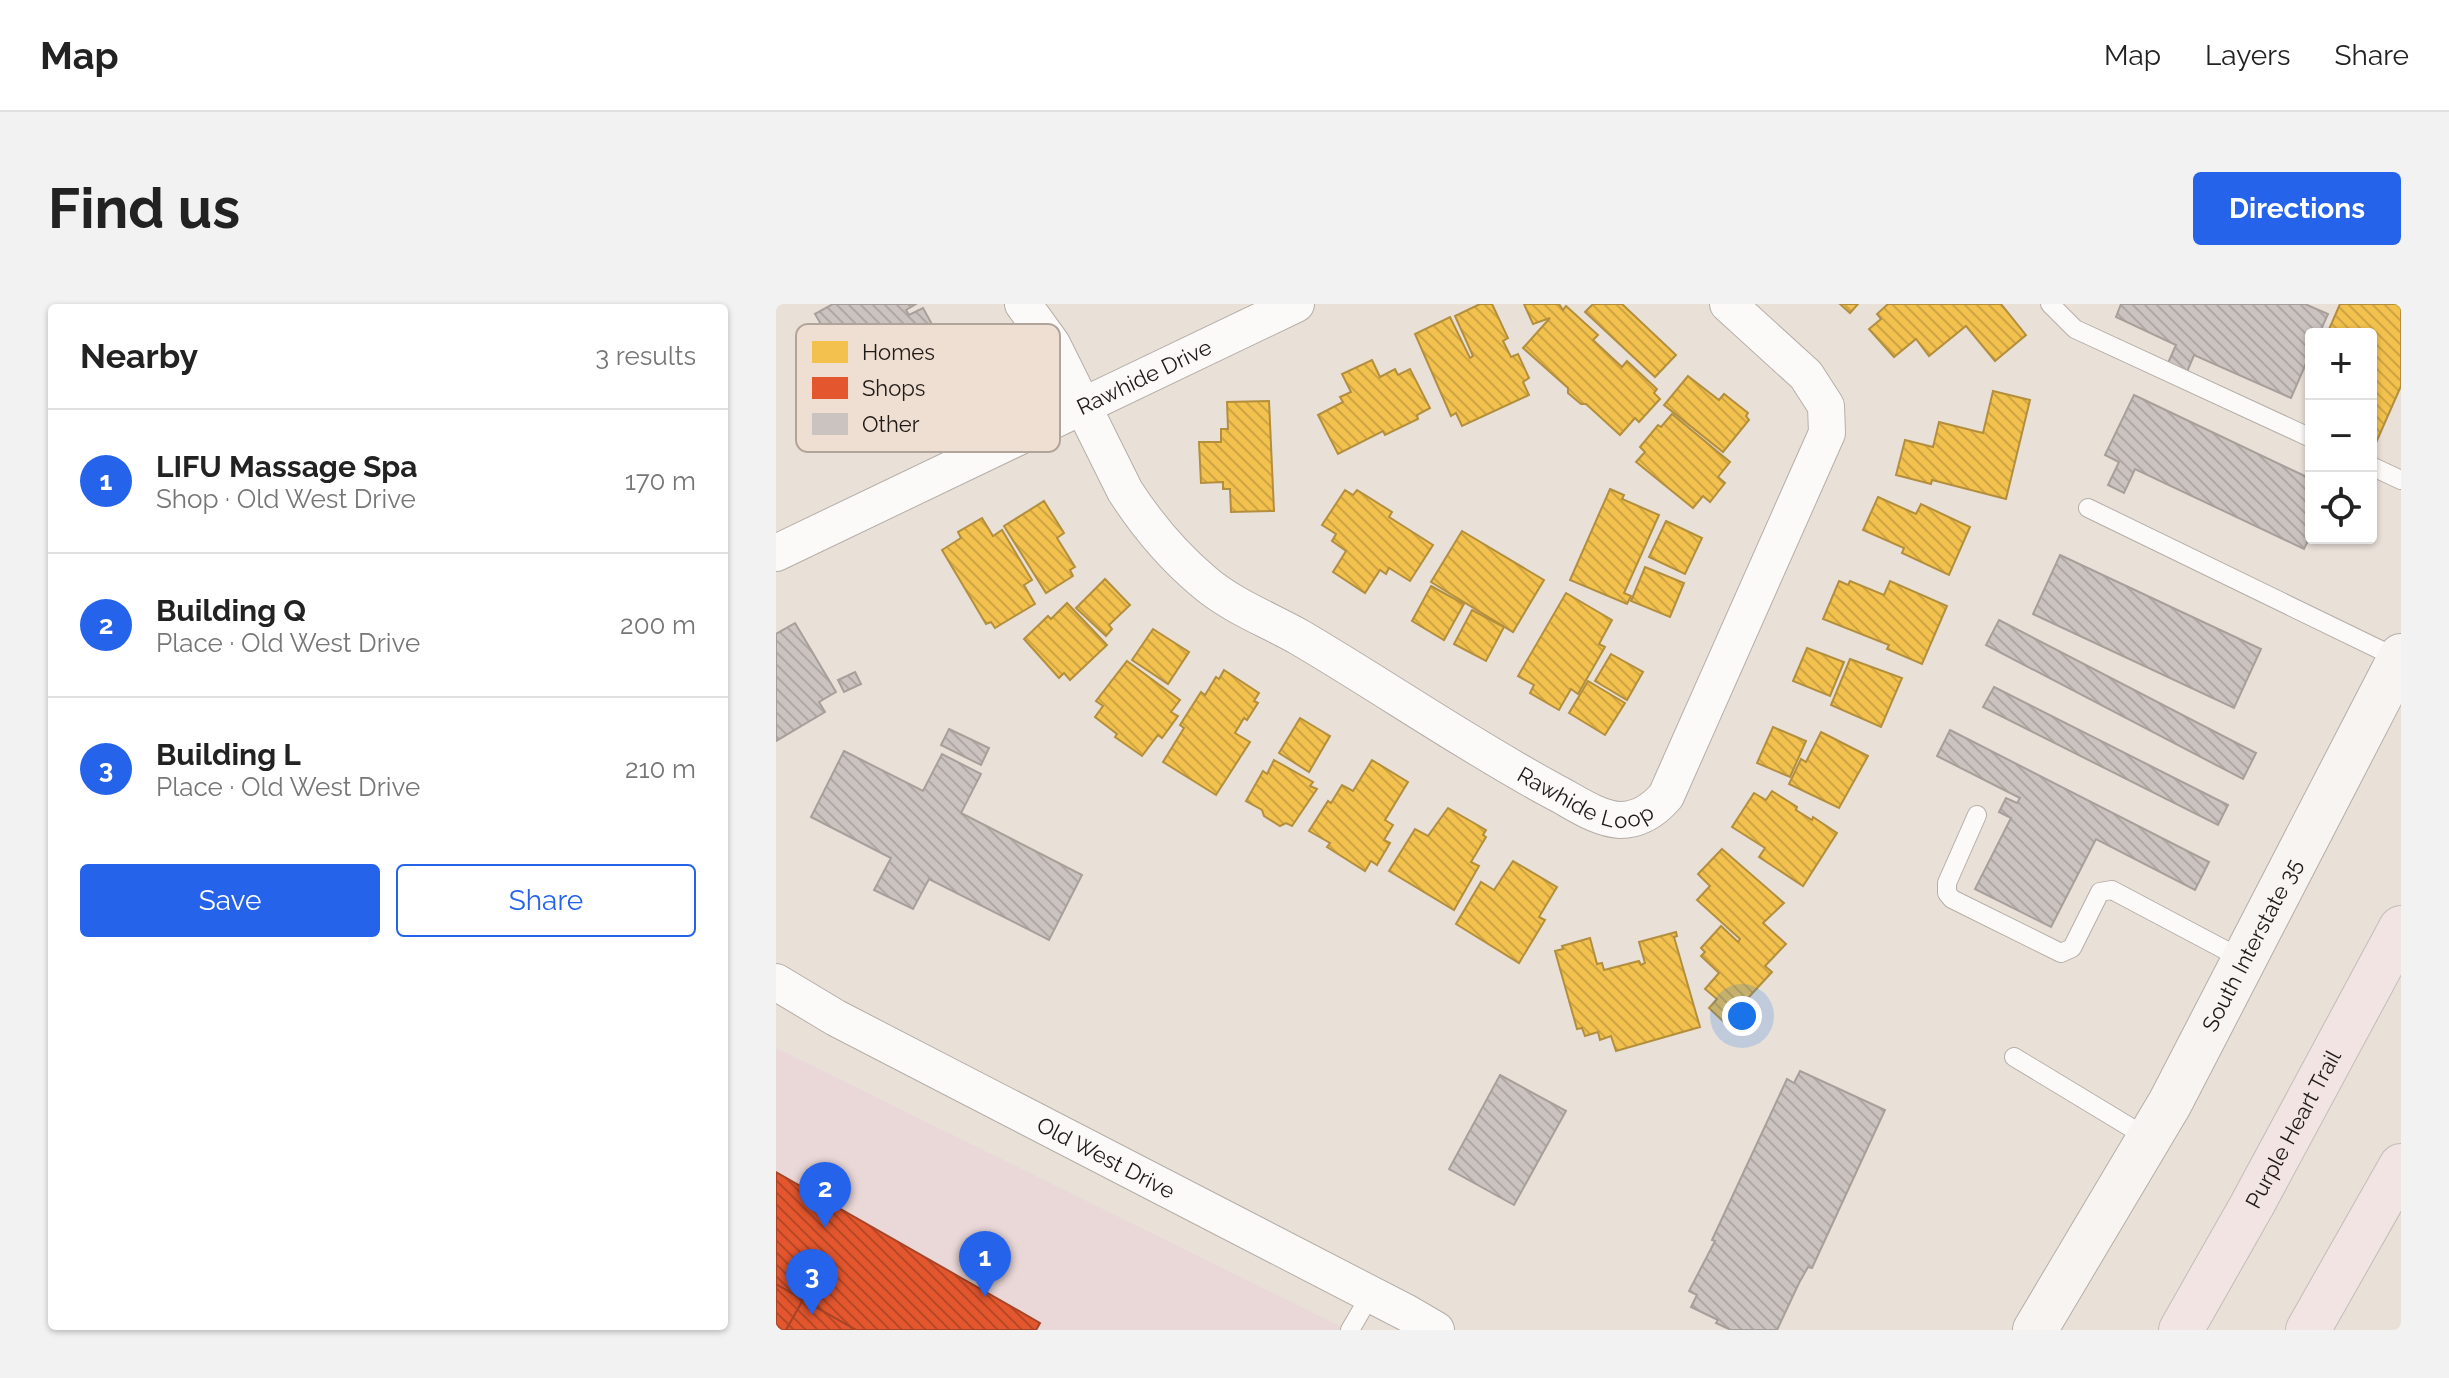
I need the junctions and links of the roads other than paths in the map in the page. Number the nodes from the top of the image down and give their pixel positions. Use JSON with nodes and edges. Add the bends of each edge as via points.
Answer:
{"nodes":[{"id":1,"x":1023,"y":304,"type":"edge"},
{"id":2,"x":1296,"y":304,"type":"edge"},
{"id":3,"x":1728,"y":304,"type":"edge"},
{"id":4,"x":2050,"y":304,"type":"edge"},
{"id":5,"x":1038,"y":324,"type":"edge"},
{"id":6,"x":1060,"y":360,"type":"edge"},
{"id":7,"x":1082,"y":404,"type":"junction"},
{"id":8,"x":1060,"y":415,"type":"edge"},
{"id":9,"x":2305,"y":435,"type":"edge"},
{"id":10,"x":983,"y":452,"type":"edge"},
{"id":11,"x":2377,"y":469,"type":"edge"},
{"id":12,"x":2401,"y":480,"type":"edge"},
{"id":13,"x":2088,"y":508,"type":"dead end"},
{"id":14,"x":776,"y":553,"type":"edge"},
{"id":15,"x":2400,"y":657,"type":"edge"},
{"id":16,"x":1977,"y":815,"type":"dead end"},
{"id":17,"x":2401,"y":928,"type":"edge"},
{"id":18,"x":2244,"y":960,"type":"junction"},
{"id":19,"x":776,"y":982,"type":"edge"},
{"id":20,"x":2014,"y":1057,"type":"dead end"},
{"id":21,"x":2149,"y":1139,"type":"junction"},
{"id":22,"x":2401,"y":1166,"type":"edge"},
{"id":23,"x":2095,"y":1231,"type":"junction"},
{"id":24,"x":1371,"y":1294,"type":"junction"},
{"id":25,"x":1350,"y":1330,"type":"edge"},
{"id":26,"x":1436,"y":1330,"type":"edge"},
{"id":27,"x":2020,"y":1330,"type":"edge"},
{"id":28,"x":2035,"y":1330,"type":"edge"},
{"id":29,"x":2181,"y":1330,"type":"edge"},
{"id":30,"x":2308,"y":1330,"type":"edge"}],
"edges":[{"from":1,"to":5,"type":"street","name":"Rawhide Loop"},
{"from":2,"to":7,"type":"street","name":"Rawhide Drive"},
{"from":3,"to":7,"type":"street","name":"Rawhide Loop","via":[[1806,375],[1826,406],[1827,433],[1666,796],[1645,815],[1619,820],[1595,814],[1523,774],[1204,582],[1138,511]]},
{"from":4,"to":9,"type":"lane","via":[[2075,329]]},
{"from":6,"to":7,"type":"street","name":"Rawhide Loop"},
{"from":7,"to":8,"type":"street","name":"Rawhide Drive"},
{"from":10,"to":14,"type":"street","name":"Rawhide Drive"},
{"from":11,"to":12,"type":"lane"},
{"from":13,"to":15,"type":"lane"},
{"from":15,"to":18,"type":"main road","name":"South Interstate 35"},
{"from":16,"to":18,"type":"lane","via":[[1947,883],[1952,899],[2061,953],[2072,948],[2100,892],[2112,890]]},
{"from":17,"to":29,"type":"highway","name":"Purple Heart Trail"},
{"from":18,"to":21,"type":"main road","name":"South Interstate 35"},
{"from":19,"to":24,"type":"street","name":"Old West Drive","via":[[836,1018]]},
{"from":20,"to":21,"type":"lane"},
{"from":21,"to":23,"type":"main road","name":"South Interstate 35"},
{"from":22,"to":30,"type":"highway"},
{"from":23,"to":27,"type":"main road","name":"South Interstate 35"},
{"from":23,"to":28,"type":"main road","name":"South Interstate 35"},
{"from":24,"to":25,"type":"lane"},
{"from":24,"to":26,"type":"street","name":"Old West Drive"}]}
